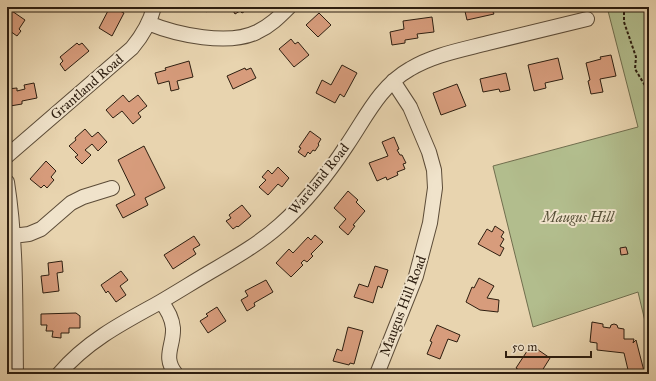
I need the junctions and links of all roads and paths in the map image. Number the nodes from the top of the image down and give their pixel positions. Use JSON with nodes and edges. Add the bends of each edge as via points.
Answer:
{"nodes":[{"id":1,"x":154,"y":7,"type":"edge"},
{"id":2,"x":289,"y":7,"type":"edge"},
{"id":3,"x":624,"y":7,"type":"edge"},
{"id":4,"x":645,"y":7,"type":"edge"},
{"id":5,"x":649,"y":12,"type":"edge"},
{"id":6,"x":587,"y":19,"type":"dead end"},
{"id":7,"x":148,"y":24,"type":"junction"},
{"id":8,"x":393,"y":81,"type":"junction"},
{"id":9,"x":649,"y":92,"type":"edge"},
{"id":10,"x":7,"y":156,"type":"edge"},
{"id":11,"x":7,"y":182,"type":"edge"},
{"id":12,"x":112,"y":188,"type":"dead end"},
{"id":13,"x":13,"y":236,"type":"junction"},
{"id":14,"x":161,"y":302,"type":"junction"},
{"id":15,"x":16,"y":374,"type":"edge"},
{"id":16,"x":59,"y":374,"type":"edge"},
{"id":17,"x":176,"y":374,"type":"edge"},
{"id":18,"x":377,"y":374,"type":"edge"}],
"edges":[{"from":1,"to":7,"type":"street","name":"Grantland Road"},
{"from":2,"to":7,"type":"street","via":[[263,29],[235,39],[206,38]]},
{"from":3,"to":9,"type":"path","via":[[624,22],[636,56],[635,69]]},
{"from":4,"to":5,"type":"path"},
{"from":6,"to":8,"type":"street","name":"Wareland Road","via":[[450,53],[416,66]]},
{"from":7,"to":10,"type":"street","name":"Grantland Road","via":[[137,42],[126,53]]},
{"from":8,"to":14,"type":"street","name":"Wareland Road","via":[[375,101],[348,143],[304,202],[250,248]]},
{"from":8,"to":18,"type":"street","name":"Maugus Hill Road","via":[[410,107],[429,152],[435,188],[430,223],[416,276]]},
{"from":11,"to":13,"type":"street"},
{"from":12,"to":13,"type":"street","via":[[71,202],[49,223],[35,232]]},
{"from":13,"to":15,"type":"street"},
{"from":14,"to":16,"type":"street","name":"Wareland Road","via":[[100,337]]},
{"from":14,"to":17,"type":"street","via":[[172,321],[169,360]]}]}
